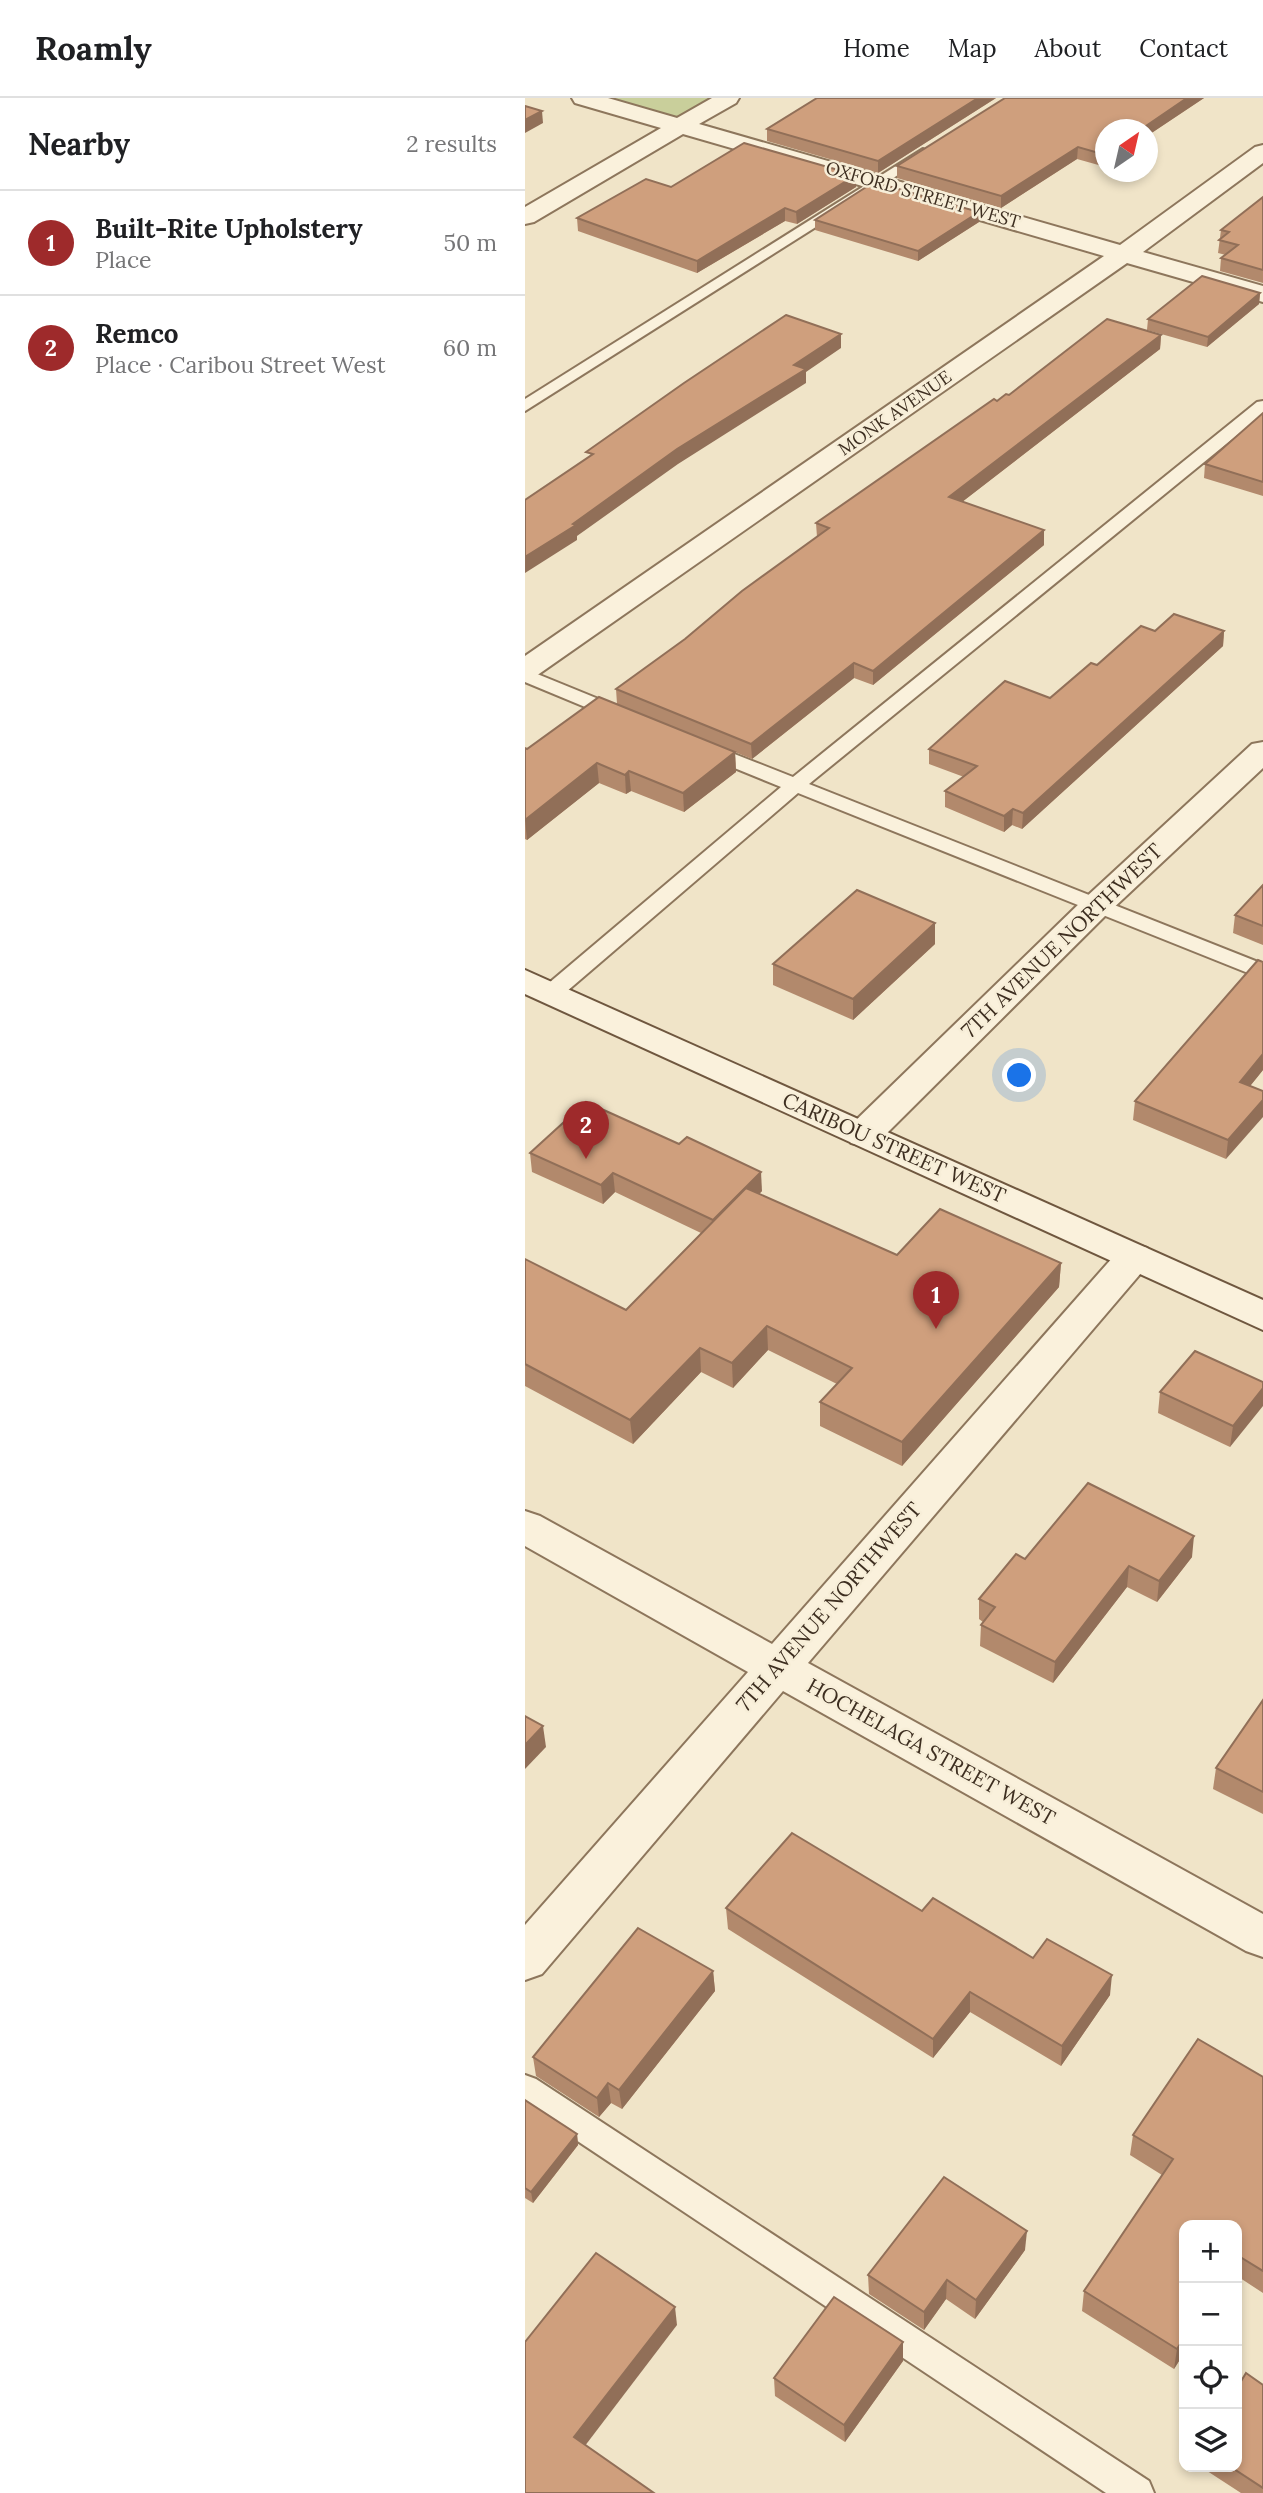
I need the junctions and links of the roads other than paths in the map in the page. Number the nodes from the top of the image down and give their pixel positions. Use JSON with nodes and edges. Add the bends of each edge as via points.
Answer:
{"nodes":[{"id":1,"x":583,"y":98,"type":"edge"},
{"id":2,"x":728,"y":98,"type":"edge"},
{"id":3,"x":682,"y":125,"type":"junction"},
{"id":4,"x":933,"y":147,"type":"edge"},
{"id":5,"x":1263,"y":152,"type":"edge"},
{"id":6,"x":877,"y":181,"type":"junction"},
{"id":7,"x":525,"y":216,"type":"edge"},
{"id":8,"x":1125,"y":253,"type":"junction"},
{"id":9,"x":1263,"y":294,"type":"edge"},
{"id":10,"x":525,"y":406,"type":"edge"},
{"id":11,"x":1263,"y":406,"type":"edge"},
{"id":12,"x":525,"y":673,"type":"edge"},
{"id":13,"x":640,"y":722,"type":"edge"},
{"id":14,"x":691,"y":744,"type":"edge"},
{"id":15,"x":1263,"y":751,"type":"edge"},
{"id":16,"x":794,"y":786,"type":"junction"},
{"id":17,"x":1096,"y":906,"type":"junction"},
{"id":18,"x":1263,"y":972,"type":"edge"},
{"id":19,"x":538,"y":987,"type":"edge"},
{"id":20,"x":864,"y":1134,"type":"junction"},
{"id":21,"x":1134,"y":1257,"type":"junction"},
{"id":22,"x":1263,"y":1316,"type":"edge"},
{"id":23,"x":525,"y":1527,"type":"edge"},
{"id":24,"x":778,"y":1666,"type":"junction"},
{"id":25,"x":1263,"y":1937,"type":"edge"},
{"id":26,"x":525,"y":1959,"type":"edge"},
{"id":27,"x":525,"y":2089,"type":"edge"},
{"id":28,"x":1137,"y":2493,"type":"edge"}],
"edges":[{"from":1,"to":3,"type":"street","name":"OXFORD STREET WEST"},
{"from":2,"to":3,"type":"street"},
{"from":3,"to":6,"type":"street","name":"OXFORD STREET WEST"},
{"from":3,"to":7,"type":"street"},
{"from":4,"to":6,"type":"lane"},
{"from":5,"to":8,"type":"street","name":"MONK AVENUE"},
{"from":6,"to":8,"type":"street","name":"OXFORD STREET WEST"},
{"from":6,"to":10,"type":"lane"},
{"from":8,"to":9,"type":"street","name":"OXFORD STREET WEST"},
{"from":8,"to":12,"type":"street","name":"MONK AVENUE"},
{"from":11,"to":16,"type":"lane"},
{"from":12,"to":13,"type":"lane"},
{"from":14,"to":16,"type":"lane"},
{"from":15,"to":17,"type":"street","name":"7TH AVENUE NORTHWEST"},
{"from":16,"to":17,"type":"lane"},
{"from":16,"to":19,"type":"lane"},
{"from":17,"to":18,"type":"lane"},
{"from":17,"to":20,"type":"street","name":"7TH AVENUE NORTHWEST"},
{"from":19,"to":20,"type":"street","name":"CARIBOU STREET WEST"},
{"from":20,"to":21,"type":"street","name":"CARIBOU STREET WEST"},
{"from":21,"to":22,"type":"street","name":"CARIBOU STREET WEST"},
{"from":21,"to":24,"type":"street","name":"7TH AVENUE NORTHWEST"},
{"from":23,"to":24,"type":"street","name":"HOCHELAGA STREET WEST"},
{"from":24,"to":25,"type":"street","name":"HOCHELAGA STREET WEST"},
{"from":24,"to":26,"type":"street","name":"7TH AVENUE NORTHWEST"},
{"from":27,"to":28,"type":"lane"}]}
